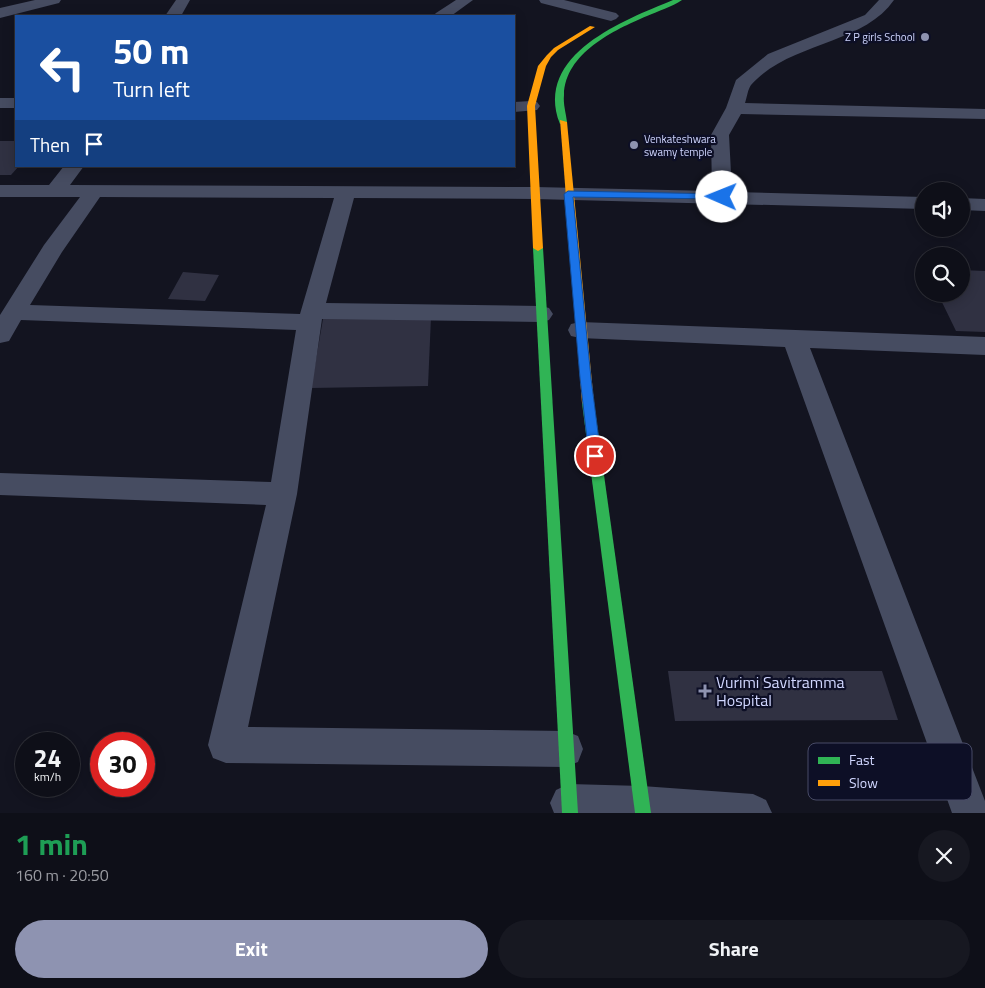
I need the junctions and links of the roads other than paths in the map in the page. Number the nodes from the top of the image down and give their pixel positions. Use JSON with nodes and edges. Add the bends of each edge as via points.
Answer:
{"nodes":[{"id":1,"x":54,"y":0,"type":"edge"},
{"id":2,"x":183,"y":0,"type":"edge"},
{"id":3,"x":466,"y":0,"type":"edge"},
{"id":4,"x":546,"y":0,"type":"edge"},
{"id":5,"x":650,"y":0,"type":"edge"},
{"id":6,"x":680,"y":0,"type":"edge"},
{"id":7,"x":887,"y":0,"type":"edge"},
{"id":8,"x":634,"y":6,"type":"dead end"},
{"id":9,"x":0,"y":13,"type":"edge"},
{"id":10,"x":174,"y":15,"type":"edge"},
{"id":11,"x":443,"y":15,"type":"edge"},
{"id":12,"x":614,"y":15,"type":"joint"},
{"id":13,"x":0,"y":103,"type":"edge"},
{"id":14,"x":15,"y":104,"type":"edge"},
{"id":15,"x":522,"y":107,"type":"edge"},
{"id":16,"x":735,"y":108,"type":"junction"},
{"id":17,"x":985,"y":114,"type":"edge"},
{"id":18,"x":73,"y":167,"type":"edge"},
{"id":19,"x":0,"y":191,"type":"edge"},
{"id":20,"x":55,"y":192,"type":"junction"},
{"id":21,"x":94,"y":192,"type":"junction"},
{"id":22,"x":535,"y":193,"type":"junction"},
{"id":23,"x":345,"y":194,"type":"junction"},
{"id":24,"x":568,"y":194,"type":"junction"},
{"id":25,"x":722,"y":197,"type":"junction"},
{"id":26,"x":915,"y":203,"type":"edge"},
{"id":27,"x":970,"y":204,"type":"edge"},
{"id":28,"x":985,"y":205,"type":"edge"},
{"id":29,"x":14,"y":312,"type":"junction"},
{"id":30,"x":541,"y":314,"type":"junction"},
{"id":31,"x":311,"y":316,"type":"junction"},
{"id":32,"x":580,"y":330,"type":"junction"},
{"id":33,"x":0,"y":335,"type":"edge"},
{"id":34,"x":796,"y":338,"type":"junction"},
{"id":35,"x":985,"y":346,"type":"edge"},
{"id":36,"x":0,"y":484,"type":"edge"},
{"id":37,"x":283,"y":494,"type":"junction"},
{"id":38,"x":945,"y":743,"type":"edge"},
{"id":39,"x":565,"y":749,"type":"junction"},
{"id":40,"x":966,"y":800,"type":"edge"},
{"id":41,"x":569,"y":808,"type":"edge"},
{"id":42,"x":642,"y":809,"type":"edge"},
{"id":43,"x":753,"y":813,"type":"edge"},
{"id":44,"x":971,"y":813,"type":"edge"}],
"edges":[{"from":1,"to":9,"type":"street"},
{"from":2,"to":10,"type":"street"},
{"from":3,"to":11,"type":"street"},
{"from":4,"to":12,"type":"street"},
{"from":5,"to":8,"type":"main road"},
{"from":6,"to":24,"type":"main road","via":[[624,25],[583,49],[567,69],[560,91]]},
{"from":7,"to":16,"type":"street","via":[[870,18],[774,58],[742,84]]},
{"from":12,"to":15,"type":"main road","via":[[549,56]]},
{"from":13,"to":14,"type":"street"},
{"from":15,"to":22,"type":"main road"},
{"from":16,"to":17,"type":"street"},
{"from":16,"to":25,"type":"street","via":[[720,135]]},
{"from":18,"to":20,"type":"street"},
{"from":19,"to":20,"type":"street"},
{"from":20,"to":21,"type":"street"},
{"from":21,"to":23,"type":"street"},
{"from":21,"to":29,"type":"street","via":[[52,250]]},
{"from":22,"to":23,"type":"street"},
{"from":22,"to":24,"type":"street"},
{"from":22,"to":30,"type":"main road"},
{"from":23,"to":31,"type":"street"},
{"from":24,"to":25,"type":"street"},
{"from":24,"to":32,"type":"main road"},
{"from":25,"to":26,"type":"street"},
{"from":27,"to":28,"type":"street"},
{"from":29,"to":31,"type":"street"},
{"from":29,"to":33,"type":"street"},
{"from":30,"to":31,"type":"street"},
{"from":30,"to":39,"type":"main road"},
{"from":31,"to":37,"type":"street"},
{"from":32,"to":34,"type":"street"},
{"from":32,"to":42,"type":"main road"},
{"from":34,"to":35,"type":"street"},
{"from":34,"to":38,"type":"street"},
{"from":36,"to":37,"type":"street"},
{"from":37,"to":39,"type":"street","via":[[226,745]]},
{"from":39,"to":41,"type":"main road"},
{"from":40,"to":44,"type":"street"},
{"from":41,"to":42,"type":"street"},
{"from":42,"to":43,"type":"street"}]}
